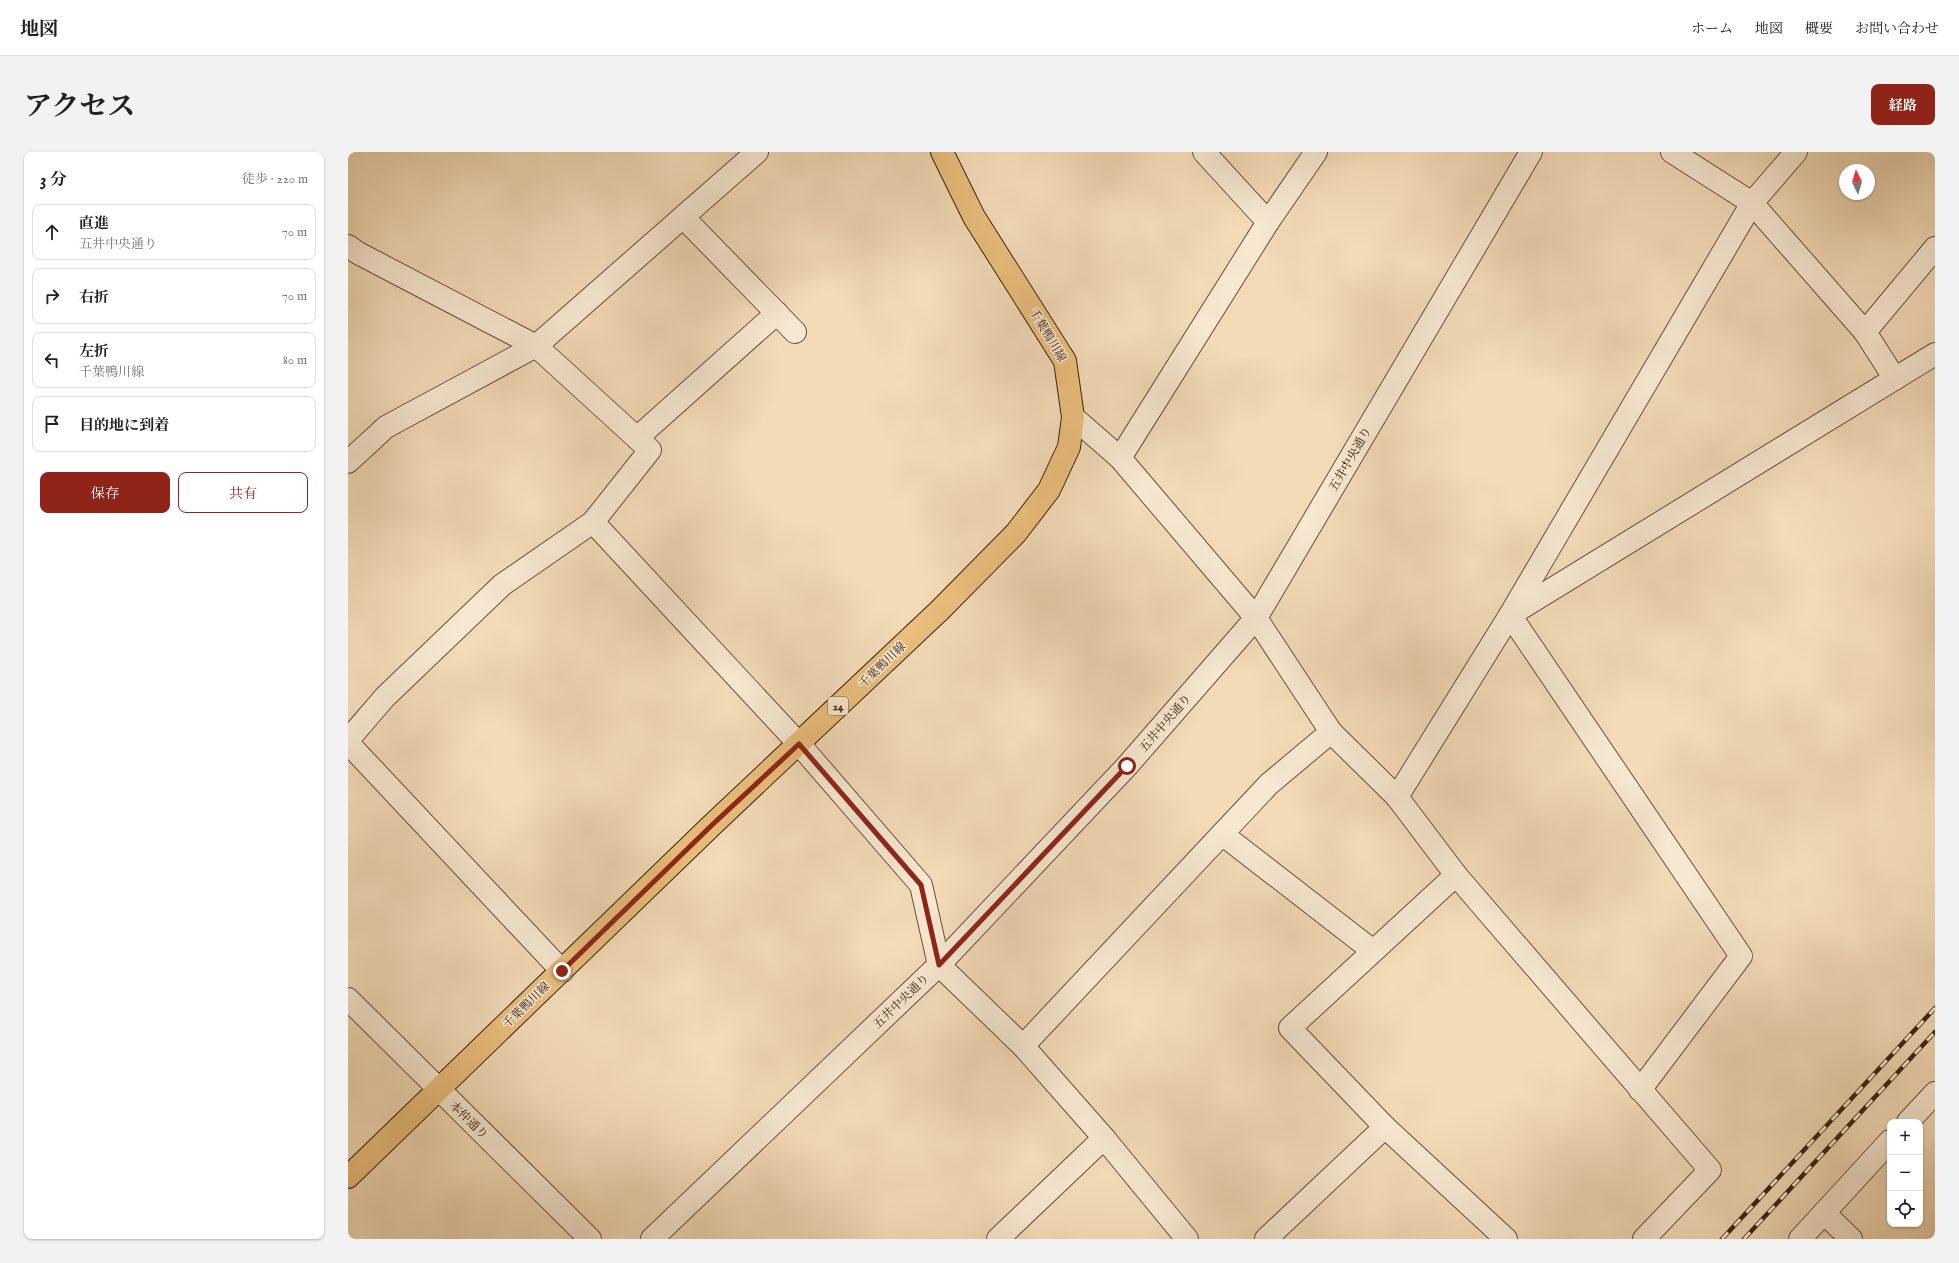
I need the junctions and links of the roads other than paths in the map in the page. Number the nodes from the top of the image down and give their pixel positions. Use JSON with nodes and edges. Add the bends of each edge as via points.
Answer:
{"nodes":[{"id":1,"x":757,"y":152,"type":"edge"},
{"id":2,"x":942,"y":152,"type":"edge"},
{"id":3,"x":1204,"y":152,"type":"edge"},
{"id":4,"x":1316,"y":152,"type":"edge"},
{"id":5,"x":1531,"y":152,"type":"edge"},
{"id":6,"x":1672,"y":152,"type":"edge"},
{"id":7,"x":1796,"y":152,"type":"edge"},
{"id":8,"x":1752,"y":203,"type":"junction"},
{"id":9,"x":683,"y":218,"type":"junction"},
{"id":10,"x":1268,"y":222,"type":"junction"},
{"id":11,"x":348,"y":246,"type":"edge"},
{"id":12,"x":1935,"y":248,"type":"edge"},
{"id":13,"x":777,"y":313,"type":"junction"},
{"id":14,"x":795,"y":332,"type":"dead end"},
{"id":15,"x":1865,"y":332,"type":"junction"},
{"id":16,"x":536,"y":346,"type":"junction"},
{"id":17,"x":1935,"y":354,"type":"edge"},
{"id":18,"x":1895,"y":379,"type":"junction"},
{"id":19,"x":1073,"y":417,"type":"junction"},
{"id":20,"x":637,"y":438,"type":"junction"},
{"id":21,"x":1120,"y":458,"type":"junction"},
{"id":22,"x":348,"y":462,"type":"edge"},
{"id":23,"x":593,"y":522,"type":"junction"},
{"id":24,"x":1510,"y":615,"type":"junction"},
{"id":25,"x":1256,"y":618,"type":"junction"},
{"id":26,"x":1331,"y":732,"type":"junction"},
{"id":27,"x":348,"y":742,"type":"edge"},
{"id":28,"x":799,"y":744,"type":"junction"},
{"id":29,"x":1397,"y":797,"type":"junction"},
{"id":30,"x":1222,"y":834,"type":"junction"},
{"id":31,"x":1456,"y":875,"type":"junction"},
{"id":32,"x":1373,"y":951,"type":"junction"},
{"id":33,"x":939,"y":965,"type":"junction"},
{"id":34,"x":562,"y":971,"type":"junction"},
{"id":35,"x":348,"y":999,"type":"edge"},
{"id":36,"x":1023,"y":1046,"type":"junction"},
{"id":37,"x":438,"y":1090,"type":"junction"},
{"id":38,"x":1640,"y":1090,"type":"junction"},
{"id":39,"x":1935,"y":1092,"type":"edge"},
{"id":40,"x":1911,"y":1119,"type":"edge"},
{"id":41,"x":1385,"y":1127,"type":"junction"},
{"id":42,"x":1104,"y":1138,"type":"junction"},
{"id":43,"x":1887,"y":1144,"type":"edge"},
{"id":44,"x":348,"y":1177,"type":"edge"},
{"id":45,"x":1824,"y":1213,"type":"junction"},
{"id":46,"x":590,"y":1239,"type":"edge"},
{"id":47,"x":652,"y":1239,"type":"edge"},
{"id":48,"x":998,"y":1239,"type":"edge"},
{"id":49,"x":1187,"y":1239,"type":"edge"},
{"id":50,"x":1266,"y":1239,"type":"edge"},
{"id":51,"x":1506,"y":1239,"type":"edge"},
{"id":52,"x":1644,"y":1239,"type":"edge"},
{"id":53,"x":1800,"y":1239,"type":"edge"},
{"id":54,"x":1851,"y":1239,"type":"edge"}],
"edges":[{"from":1,"to":9,"type":"street"},
{"from":2,"to":19,"type":"main road","name":"千葉鴨川線","number":"24","via":[[974,217],[1065,361]]},
{"from":3,"to":10,"type":"street"},
{"from":4,"to":10,"type":"street"},
{"from":5,"to":25,"type":"street","name":"五井中央通り"},
{"from":6,"to":8,"type":"street"},
{"from":7,"to":8,"type":"street"},
{"from":8,"to":15,"type":"street"},
{"from":8,"to":24,"type":"street"},
{"from":9,"to":13,"type":"street"},
{"from":9,"to":16,"type":"street"},
{"from":10,"to":21,"type":"street"},
{"from":11,"to":16,"type":"street"},
{"from":12,"to":15,"type":"street"},
{"from":13,"to":14,"type":"street"},
{"from":13,"to":20,"type":"street"},
{"from":15,"to":18,"type":"street"},
{"from":16,"to":20,"type":"street"},
{"from":16,"to":22,"type":"street","via":[[386,427]]},
{"from":17,"to":18,"type":"street"},
{"from":18,"to":24,"type":"street"},
{"from":19,"to":21,"type":"street"},
{"from":19,"to":28,"type":"main road","name":"千葉鴨川線","number":"24","via":[[1069,446],[1049,490],[1016,533],[940,610]]},
{"from":20,"to":23,"type":"street","via":[[650,450]]},
{"from":21,"to":25,"type":"street"},
{"from":23,"to":27,"type":"street","via":[[502,585],[385,697]]},
{"from":23,"to":28,"type":"street"},
{"from":24,"to":29,"type":"street"},
{"from":24,"to":38,"type":"street","via":[[1741,956]]},
{"from":25,"to":26,"type":"street"},
{"from":25,"to":33,"type":"street","name":"五井中央通り","via":[[1127,766]]},
{"from":26,"to":29,"type":"street"},
{"from":26,"to":30,"type":"street","via":[[1269,784]]},
{"from":27,"to":34,"type":"street"},
{"from":28,"to":33,"type":"street","via":[[921,885]]},
{"from":28,"to":34,"type":"main road","name":"千葉鴨川線","number":"24"},
{"from":29,"to":31,"type":"street"},
{"from":30,"to":32,"type":"street"},
{"from":30,"to":36,"type":"street"},
{"from":31,"to":32,"type":"street"},
{"from":31,"to":38,"type":"street"},
{"from":32,"to":41,"type":"street","via":[[1290,1028]]},
{"from":33,"to":36,"type":"street"},
{"from":33,"to":47,"type":"street","name":"五井中央通り"},
{"from":34,"to":37,"type":"main road","name":"千葉鴨川線","number":"24"},
{"from":35,"to":37,"type":"street","name":"本仲通り"},
{"from":36,"to":42,"type":"street"},
{"from":37,"to":44,"type":"main road","name":"千葉鴨川線","number":"24"},
{"from":37,"to":46,"type":"street","name":"本仲通り"},
{"from":38,"to":52,"type":"street","via":[[1710,1170]]},
{"from":39,"to":40,"type":"street"},
{"from":41,"to":50,"type":"street"},
{"from":41,"to":51,"type":"street"},
{"from":42,"to":48,"type":"street"},
{"from":42,"to":49,"type":"street"},
{"from":43,"to":45,"type":"street"},
{"from":45,"to":53,"type":"street"},
{"from":45,"to":54,"type":"street"}]}
